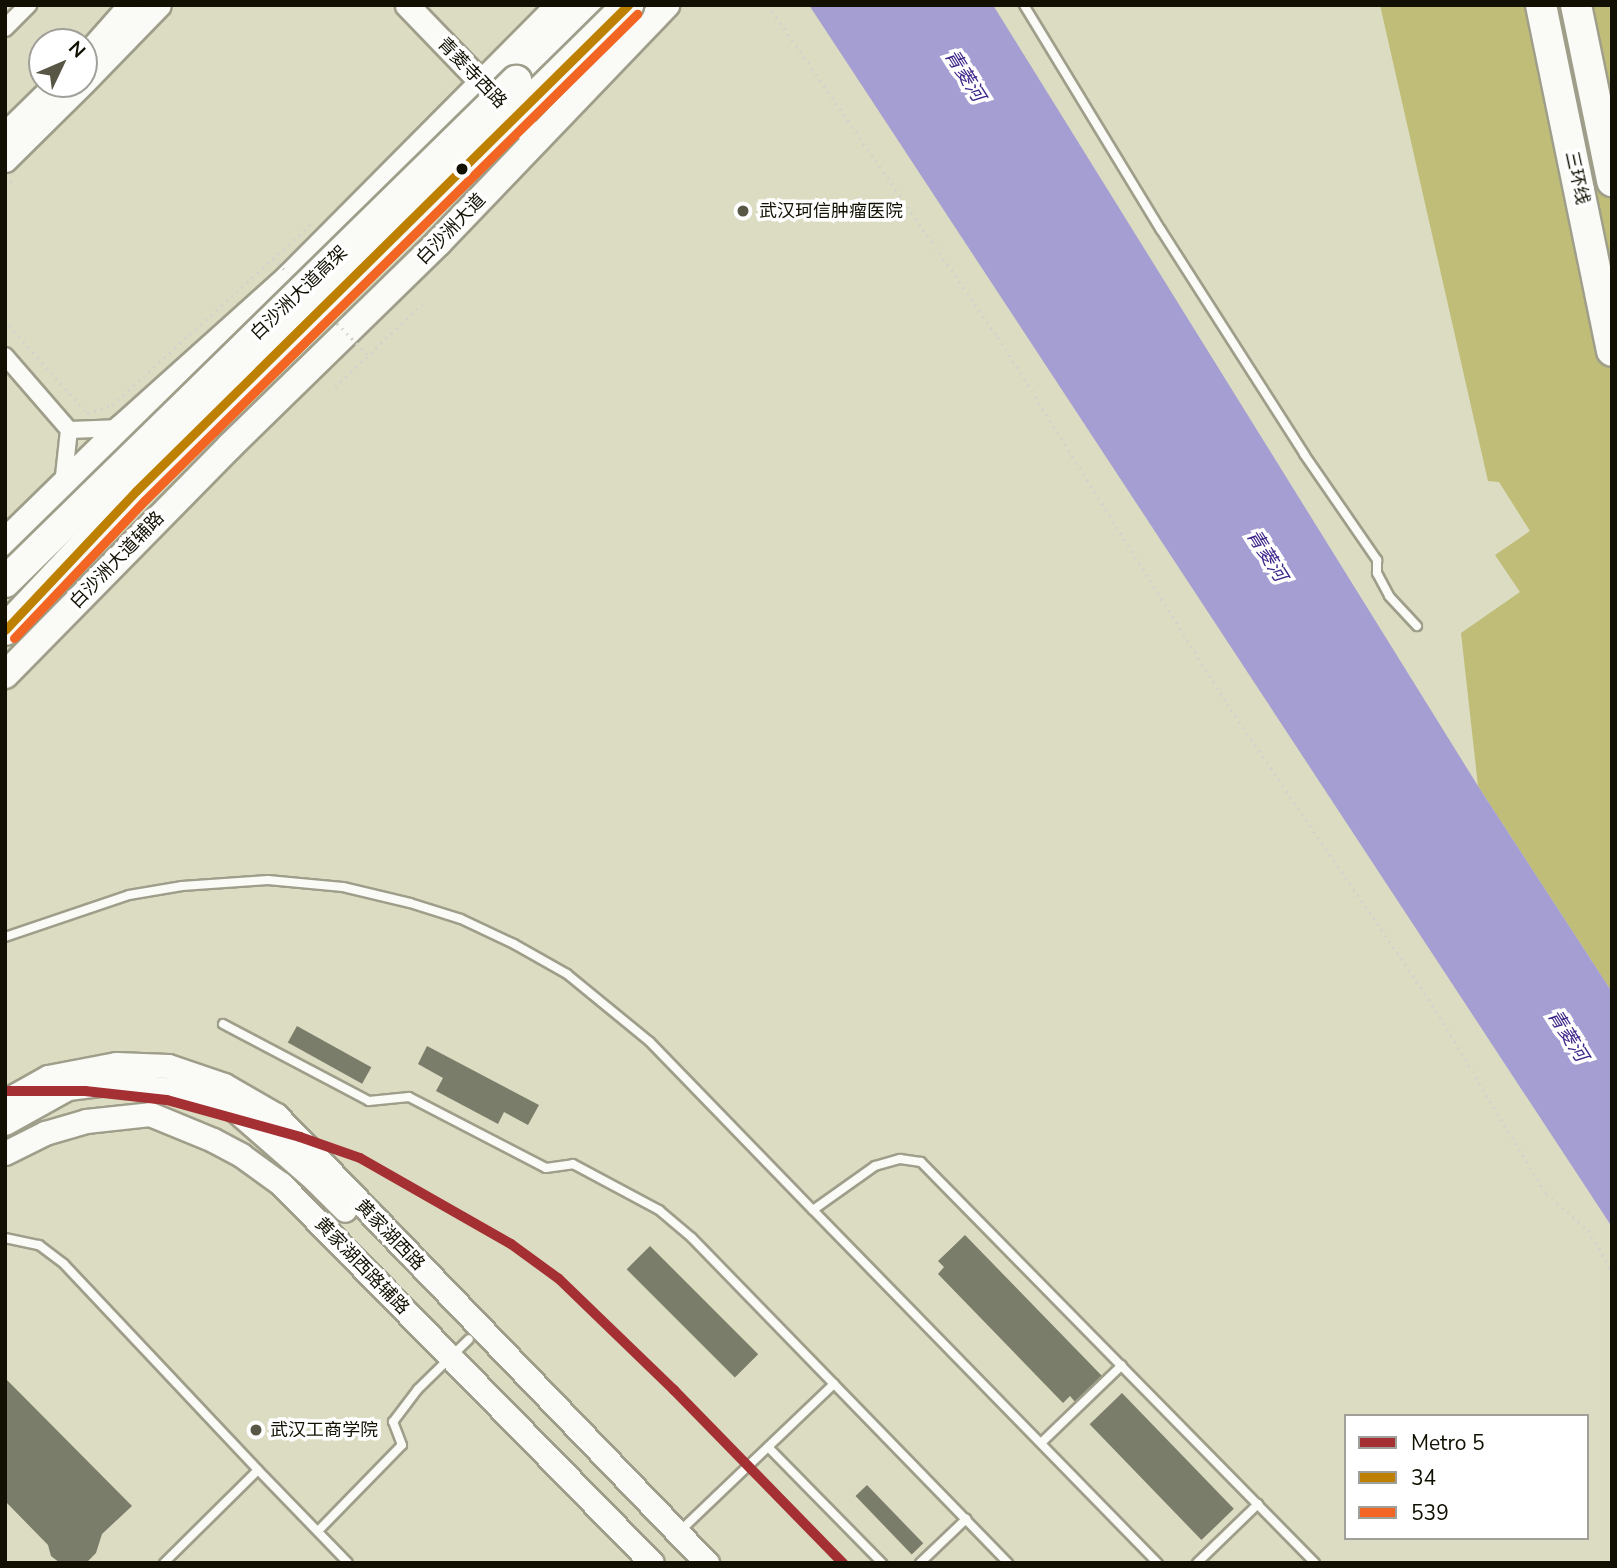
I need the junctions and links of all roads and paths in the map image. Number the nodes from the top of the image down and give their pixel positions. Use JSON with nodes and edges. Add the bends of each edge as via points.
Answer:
{"nodes":[{"id":1,"x":28,"y":5,"type":"edge"},
{"id":2,"x":130,"y":5,"type":"edge"},
{"id":3,"x":159,"y":5,"type":"edge"},
{"id":4,"x":407,"y":5,"type":"edge"},
{"id":5,"x":560,"y":5,"type":"edge"},
{"id":6,"x":593,"y":5,"type":"edge"},
{"id":7,"x":628,"y":5,"type":"edge"},
{"id":8,"x":666,"y":5,"type":"edge"},
{"id":9,"x":768,"y":5,"type":"edge"},
{"id":10,"x":1024,"y":5,"type":"edge"},
{"id":11,"x":1541,"y":5,"type":"edge"},
{"id":12,"x":1576,"y":5,"type":"edge"},
{"id":13,"x":1595,"y":5,"type":"edge"},
{"id":14,"x":5,"y":28,"type":"edge"},
{"id":15,"x":98,"y":41,"type":"edge"},
{"id":16,"x":98,"y":68,"type":"edge"},
{"id":17,"x":483,"y":84,"type":"junction"},
{"id":18,"x":42,"y":98,"type":"edge"},
{"id":19,"x":68,"y":98,"type":"edge"},
{"id":20,"x":5,"y":134,"type":"edge"},
{"id":21,"x":537,"y":140,"type":"junction"},
{"id":22,"x":5,"y":160,"type":"edge"},
{"id":23,"x":1612,"y":160,"type":"edge"},
{"id":24,"x":1612,"y":181,"type":"edge"},
{"id":25,"x":320,"y":216,"type":"dead end"},
{"id":26,"x":422,"y":304,"type":"dead end"},
{"id":27,"x":5,"y":320,"type":"edge"},
{"id":28,"x":1612,"y":351,"type":"edge"},
{"id":29,"x":5,"y":356,"type":"edge"},
{"id":30,"x":335,"y":387,"type":"dead end"},
{"id":31,"x":122,"y":428,"type":"junction"},
{"id":32,"x":69,"y":430,"type":"junction"},
{"id":33,"x":230,"y":446,"type":"joint"},
{"id":34,"x":118,"y":472,"type":"junction"},
{"id":35,"x":63,"y":485,"type":"junction"},
{"id":36,"x":5,"y":542,"type":"edge"},
{"id":37,"x":5,"y":573,"type":"edge"},
{"id":38,"x":5,"y":582,"type":"edge"},
{"id":39,"x":1417,"y":626,"type":"dead end"},
{"id":40,"x":5,"y":630,"type":"edge"},
{"id":41,"x":5,"y":676,"type":"edge"},
{"id":42,"x":5,"y":937,"type":"edge"},
{"id":43,"x":223,"y":1024,"type":"dead end"},
{"id":44,"x":5,"y":1101,"type":"edge"},
{"id":45,"x":5,"y":1124,"type":"edge"},
{"id":46,"x":5,"y":1153,"type":"edge"},
{"id":47,"x":813,"y":1210,"type":"junction"},
{"id":48,"x":5,"y":1238,"type":"edge"},
{"id":49,"x":1612,"y":1271,"type":"edge"},
{"id":50,"x":470,"y":1339,"type":"junction"},
{"id":51,"x":451,"y":1357,"type":"junction"},
{"id":52,"x":1122,"y":1365,"type":"junction"},
{"id":53,"x":834,"y":1384,"type":"junction"},
{"id":54,"x":1041,"y":1443,"type":"junction"},
{"id":55,"x":768,"y":1447,"type":"junction"},
{"id":56,"x":258,"y":1470,"type":"junction"},
{"id":57,"x":1258,"y":1504,"type":"junction"},
{"id":58,"x":966,"y":1519,"type":"junction"},
{"id":59,"x":318,"y":1531,"type":"junction"},
{"id":60,"x":678,"y":1533,"type":"junction"},
{"id":61,"x":924,"y":1562,"type":"edge"},
{"id":62,"x":164,"y":1563,"type":"edge"},
{"id":63,"x":348,"y":1563,"type":"edge"},
{"id":64,"x":652,"y":1563,"type":"edge"},
{"id":65,"x":686,"y":1563,"type":"edge"},
{"id":66,"x":707,"y":1563,"type":"edge"},
{"id":67,"x":881,"y":1563,"type":"edge"},
{"id":68,"x":1008,"y":1563,"type":"edge"},
{"id":69,"x":1158,"y":1563,"type":"edge"},
{"id":70,"x":1197,"y":1563,"type":"edge"},
{"id":71,"x":1315,"y":1563,"type":"edge"}],
"edges":[{"from":1,"to":14,"type":"street"},
{"from":2,"to":15,"type":"main road"},
{"from":3,"to":16,"type":"main road"},
{"from":4,"to":17,"type":"main road","name":"青菱寺西路"},
{"from":5,"to":17,"type":"main road"},
{"from":6,"to":34,"type":"highway","name":"白沙洲大道高架","bridge":true},
{"from":7,"to":40,"type":"highway","name":"白沙洲大道高架","bridge":true,"via":[[136,491]]},
{"from":8,"to":21,"type":"main road","name":"白沙洲大道"},
{"from":9,"to":49,"type":"path","via":[[998,337],[1227,704],[1429,999],[1546,1194],[1588,1230]]},
{"from":10,"to":39,"type":"lane","via":[[1176,254],[1377,560],[1377,573],[1390,596]]},
{"from":11,"to":28,"type":"highway","name":"三环线"},
{"from":12,"to":24,"type":"highway","name":"三环线"},
{"from":13,"to":23,"type":"highway"},
{"from":17,"to":21,"type":"main road","name":"青菱寺西路"},
{"from":17,"to":31,"type":"main road","via":[[289,278]]},
{"from":18,"to":20,"type":"main road"},
{"from":19,"to":22,"type":"main road"},
{"from":21,"to":33,"type":"main road","name":"白沙洲大道"},
{"from":25,"to":27,"type":"path","via":[[113,405],[87,413]]},
{"from":26,"to":30,"type":"path"},
{"from":29,"to":32,"type":"street"},
{"from":31,"to":32,"type":"street"},
{"from":31,"to":35,"type":"main road"},
{"from":32,"to":35,"type":"street"},
{"from":33,"to":41,"type":"main road","name":"白沙洲大道辅路"},
{"from":34,"to":37,"type":"highway","bridge":true},
{"from":34,"to":38,"type":"highway","name":"白沙洲大道高架","bridge":true},
{"from":35,"to":36,"type":"main road"},
{"from":42,"to":47,"type":"lane","via":[[129,895],[268,880],[343,887],[461,919],[568,974],[616,1013],[650,1042]]},
{"from":43,"to":53,"type":"lane","via":[[369,1101],[409,1097],[546,1168],[573,1164],[659,1210]]},
{"from":44,"to":60,"type":"main road","name":"黄家湖西路","via":[[48,1077],[116,1064],[168,1066],[224,1085],[276,1115]]},
{"from":45,"to":50,"type":"main road","name":"黄家湖西路","via":[[68,1088],[106,1083],[193,1092],[233,1109],[315,1180]]},
{"from":46,"to":51,"type":"main road","name":"黄家湖西路辅路","via":[[45,1133],[86,1121],[150,1114],[213,1140],[281,1184]]},
{"from":47,"to":52,"type":"lane","via":[[875,1166],[900,1159],[922,1162]]},
{"from":47,"to":54,"type":"lane"},
{"from":48,"to":56,"type":"lane","via":[[39,1245],[64,1264]]},
{"from":50,"to":51,"type":"lane"},
{"from":50,"to":65,"type":"main road","name":"黄家湖西路"},
{"from":51,"to":59,"type":"lane","via":[[393,1422],[402,1445]]},
{"from":51,"to":64,"type":"main road","name":"黄家湖西路辅路"},
{"from":52,"to":54,"type":"lane"},
{"from":52,"to":57,"type":"lane"},
{"from":53,"to":55,"type":"lane"},
{"from":53,"to":58,"type":"lane"},
{"from":54,"to":69,"type":"lane"},
{"from":55,"to":60,"type":"lane"},
{"from":55,"to":67,"type":"lane"},
{"from":56,"to":59,"type":"lane"},
{"from":56,"to":62,"type":"lane"},
{"from":57,"to":70,"type":"lane"},
{"from":57,"to":71,"type":"lane"},
{"from":58,"to":61,"type":"lane"},
{"from":58,"to":68,"type":"lane"},
{"from":59,"to":63,"type":"lane"},
{"from":60,"to":66,"type":"main road","name":"黄家湖西路"}]}
